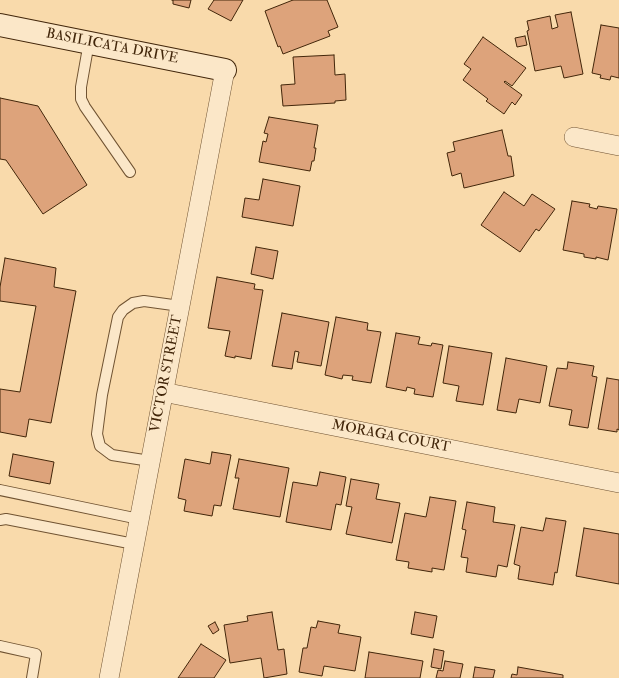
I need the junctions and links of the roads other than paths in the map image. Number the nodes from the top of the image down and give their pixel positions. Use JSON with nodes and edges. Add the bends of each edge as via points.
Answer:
{"nodes":[{"id":1,"x":0,"y":25,"type":"edge"},
{"id":2,"x":89,"y":42,"type":"junction"},
{"id":3,"x":224,"y":70,"type":"joint"},
{"id":4,"x":574,"y":137,"type":"dead end"},
{"id":5,"x":619,"y":146,"type":"edge"},
{"id":6,"x":130,"y":172,"type":"dead end"},
{"id":7,"x":180,"y":306,"type":"junction"},
{"id":8,"x":163,"y":392,"type":"junction"},
{"id":9,"x":150,"y":461,"type":"junction"},
{"id":10,"x":619,"y":483,"type":"edge"},
{"id":11,"x":0,"y":490,"type":"edge"},
{"id":12,"x":139,"y":519,"type":"junction"},
{"id":13,"x":0,"y":520,"type":"edge"},
{"id":14,"x":134,"y":544,"type":"junction"},
{"id":15,"x":0,"y":646,"type":"edge"},
{"id":16,"x":32,"y":678,"type":"edge"},
{"id":17,"x":109,"y":678,"type":"edge"}],
"edges":[{"from":1,"to":2,"type":"street","name":"BASILICATA DRIVE"},
{"from":2,"to":3,"type":"street","name":"BASILICATA DRIVE"},
{"from":2,"to":6,"type":"lane","via":[[81,99]]},
{"from":3,"to":7,"type":"street","name":"VICTOR STREET"},
{"from":4,"to":5,"type":"street"},
{"from":7,"to":8,"type":"street","name":"VICTOR STREET"},
{"from":7,"to":9,"type":"lane","via":[[144,301],[133,303],[123,310],[118,317],[102,395],[97,434],[100,446],[112,455]]},
{"from":8,"to":9,"type":"street","name":"VICTOR STREET"},
{"from":8,"to":10,"type":"street","name":"MORAGA COURT"},
{"from":9,"to":12,"type":"street","name":"VICTOR STREET"},
{"from":11,"to":12,"type":"lane"},
{"from":12,"to":14,"type":"street","name":"VICTOR STREET"},
{"from":13,"to":14,"type":"lane","via":[[6,519]]},
{"from":14,"to":17,"type":"street","name":"VICTOR STREET"},
{"from":15,"to":16,"type":"lane","via":[[36,654]]}]}
